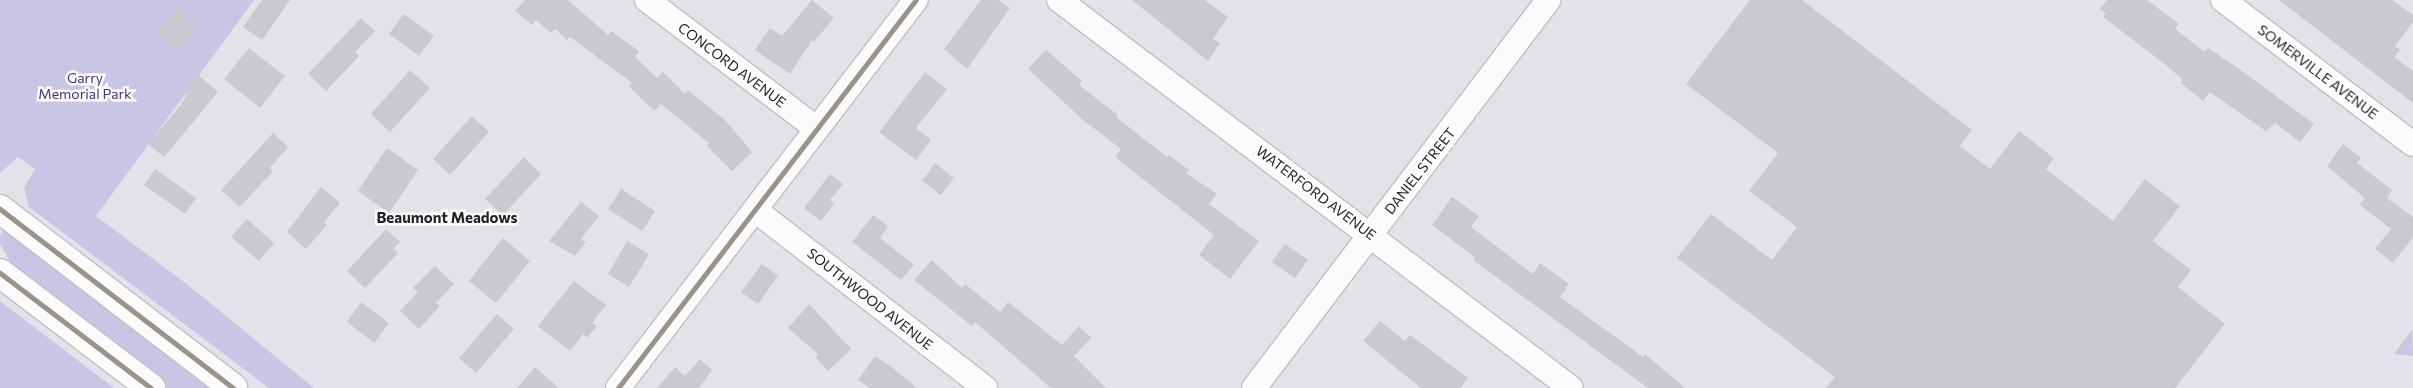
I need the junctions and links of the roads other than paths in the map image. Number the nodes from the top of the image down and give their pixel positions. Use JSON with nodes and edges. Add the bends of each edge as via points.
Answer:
{"nodes":[{"id":1,"x":647,"y":0,"type":"edge"},
{"id":2,"x":916,"y":0,"type":"edge"},
{"id":3,"x":1060,"y":0,"type":"edge"},
{"id":4,"x":1548,"y":0,"type":"edge"},
{"id":5,"x":2223,"y":0,"type":"edge"},
{"id":6,"x":817,"y":129,"type":"junction"},
{"id":7,"x":2413,"y":144,"type":"edge"},
{"id":8,"x":0,"y":209,"type":"edge"},
{"id":9,"x":755,"y":210,"type":"junction"},
{"id":10,"x":1371,"y":234,"type":"junction"},
{"id":11,"x":0,"y":273,"type":"edge"},
{"id":12,"x":151,"y":388,"type":"edge"},
{"id":13,"x":233,"y":388,"type":"edge"},
{"id":14,"x":618,"y":388,"type":"edge"},
{"id":15,"x":985,"y":388,"type":"edge"},
{"id":16,"x":1254,"y":388,"type":"edge"},
{"id":17,"x":1571,"y":388,"type":"edge"}],
"edges":[{"from":1,"to":6,"type":"street","name":"CONCORD AVENUE"},
{"from":2,"to":6,"type":"street"},
{"from":3,"to":10,"type":"street","name":"WATERFORD AVENUE"},
{"from":4,"to":10,"type":"street","name":"DANIEL STREET"},
{"from":5,"to":7,"type":"street","name":"SOMERVILLE AVENUE"},
{"from":6,"to":9,"type":"street"},
{"from":8,"to":13,"type":"main road"},
{"from":9,"to":14,"type":"street"},
{"from":9,"to":15,"type":"street","name":"SOUTHWOOD AVENUE"},
{"from":10,"to":16,"type":"street","name":"DANIEL STREET"},
{"from":10,"to":17,"type":"street","name":"WATERFORD AVENUE"},
{"from":11,"to":12,"type":"main road"}]}
